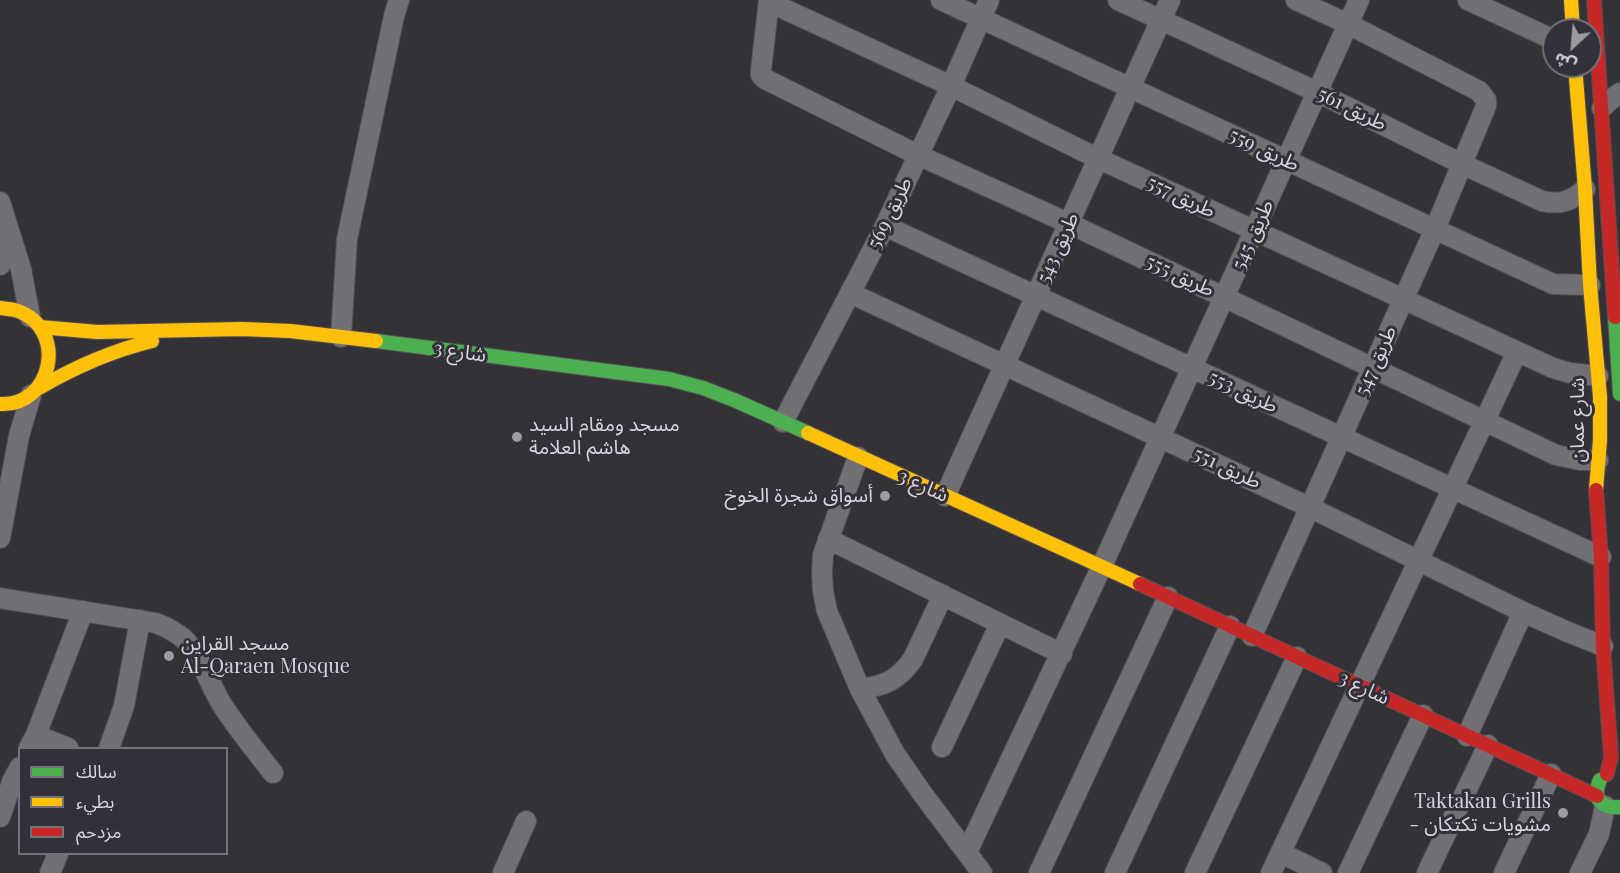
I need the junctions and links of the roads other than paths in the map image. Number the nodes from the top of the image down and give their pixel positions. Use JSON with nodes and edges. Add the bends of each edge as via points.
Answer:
{"nodes":[{"id":1,"x":399,"y":0,"type":"edge"},
{"id":2,"x":941,"y":0,"type":"edge"},
{"id":3,"x":989,"y":0,"type":"edge"},
{"id":4,"x":1118,"y":0,"type":"edge"},
{"id":5,"x":1170,"y":0,"type":"edge"},
{"id":6,"x":1296,"y":0,"type":"edge"},
{"id":7,"x":1359,"y":0,"type":"edge"},
{"id":8,"x":1468,"y":0,"type":"edge"},
{"id":9,"x":1571,"y":0,"type":"edge"},
{"id":10,"x":1594,"y":0,"type":"edge"},
{"id":11,"x":769,"y":1,"type":"edge"},
{"id":12,"x":1572,"y":18,"type":"edge"},
{"id":13,"x":981,"y":19,"type":"junction"},
{"id":14,"x":1162,"y":20,"type":"junction"},
{"id":15,"x":1348,"y":24,"type":"junction"},
{"id":16,"x":1542,"y":34,"type":"edge"},
{"id":17,"x":1576,"y":78,"type":"edge"},
{"id":18,"x":951,"y":86,"type":"junction"},
{"id":19,"x":1130,"y":88,"type":"junction"},
{"id":20,"x":1317,"y":92,"type":"junction"},
{"id":21,"x":1620,"y":93,"type":"edge"},
{"id":22,"x":1602,"y":108,"type":"junction"},
{"id":23,"x":918,"y":155,"type":"junction"},
{"id":24,"x":1097,"y":158,"type":"junction"},
{"id":25,"x":1286,"y":160,"type":"junction"},
{"id":26,"x":1462,"y":164,"type":"junction"},
{"id":27,"x":1585,"y":189,"type":"junction"},
{"id":28,"x":0,"y":202,"type":"edge"},
{"id":29,"x":6,"y":222,"type":"junction"},
{"id":30,"x":1068,"y":223,"type":"junction"},
{"id":31,"x":885,"y":226,"type":"junction"},
{"id":32,"x":1435,"y":229,"type":"junction"},
{"id":33,"x":1254,"y":231,"type":"junction"},
{"id":34,"x":1616,"y":263,"type":"edge"},
{"id":35,"x":0,"y":264,"type":"edge"},
{"id":36,"x":1590,"y":285,"type":"junction"},
{"id":37,"x":850,"y":293,"type":"junction"},
{"id":38,"x":1036,"y":296,"type":"junction"},
{"id":39,"x":1224,"y":297,"type":"junction"},
{"id":40,"x":1404,"y":299,"type":"junction"},
{"id":41,"x":0,"y":308,"type":"edge"},
{"id":42,"x":35,"y":322,"type":"junction"},
{"id":43,"x":206,"y":329,"type":"junction"},
{"id":44,"x":341,"y":338,"type":"junction"},
{"id":45,"x":1517,"y":351,"type":"junction"},
{"id":46,"x":1005,"y":364,"type":"junction"},
{"id":47,"x":1192,"y":368,"type":"junction"},
{"id":48,"x":1373,"y":368,"type":"junction"},
{"id":49,"x":1598,"y":376,"type":"junction"},
{"id":50,"x":35,"y":392,"type":"junction"},
{"id":51,"x":1620,"y":394,"type":"edge"},
{"id":52,"x":0,"y":404,"type":"edge"},
{"id":53,"x":1485,"y":421,"type":"junction"},
{"id":54,"x":783,"y":422,"type":"junction"},
{"id":55,"x":1161,"y":437,"type":"junction"},
{"id":56,"x":1342,"y":437,"type":"junction"},
{"id":57,"x":858,"y":457,"type":"junction"},
{"id":58,"x":1598,"y":460,"type":"junction"},
{"id":59,"x":1453,"y":488,"type":"junction"},
{"id":60,"x":945,"y":496,"type":"junction"},
{"id":61,"x":1311,"y":508,"type":"junction"},
{"id":62,"x":0,"y":538,"type":"edge"},
{"id":63,"x":828,"y":539,"type":"junction"},
{"id":64,"x":1601,"y":557,"type":"junction"},
{"id":65,"x":1419,"y":561,"type":"junction"},
{"id":66,"x":1101,"y":568,"type":"junction"},
{"id":67,"x":943,"y":595,"type":"junction"},
{"id":68,"x":1168,"y":597,"type":"junction"},
{"id":69,"x":0,"y":598,"type":"edge"},
{"id":70,"x":83,"y":611,"type":"junction"},
{"id":71,"x":1523,"y":612,"type":"junction"},
{"id":72,"x":140,"y":620,"type":"junction"},
{"id":73,"x":1602,"y":620,"type":"junction"},
{"id":74,"x":1620,"y":621,"type":"edge"},
{"id":75,"x":1000,"y":624,"type":"junction"},
{"id":76,"x":1230,"y":626,"type":"junction"},
{"id":77,"x":1252,"y":636,"type":"junction"},
{"id":78,"x":1603,"y":646,"type":"junction"},
{"id":79,"x":1062,"y":654,"type":"junction"},
{"id":80,"x":1297,"y":657,"type":"junction"},
{"id":81,"x":1360,"y":686,"type":"junction"},
{"id":82,"x":860,"y":688,"type":"junction"},
{"id":83,"x":1423,"y":715,"type":"junction"},
{"id":84,"x":1467,"y":736,"type":"junction"},
{"id":85,"x":33,"y":742,"type":"edge"},
{"id":86,"x":1488,"y":745,"type":"junction"},
{"id":87,"x":62,"y":747,"type":"edge"},
{"id":88,"x":109,"y":747,"type":"edge"},
{"id":89,"x":942,"y":747,"type":"dead end"},
{"id":90,"x":18,"y":771,"type":"edge"},
{"id":91,"x":273,"y":773,"type":"dead end"},
{"id":92,"x":1551,"y":774,"type":"junction"},
{"id":93,"x":1614,"y":774,"type":"edge"},
{"id":94,"x":1607,"y":803,"type":"edge"},
{"id":95,"x":0,"y":818,"type":"edge"},
{"id":96,"x":526,"y":821,"type":"dead end"},
{"id":97,"x":967,"y":852,"type":"junction"},
{"id":98,"x":1281,"y":853,"type":"junction"},
{"id":99,"x":58,"y":855,"type":"edge"},
{"id":100,"x":50,"y":873,"type":"edge"},
{"id":101,"x":503,"y":873,"type":"edge"},
{"id":102,"x":982,"y":873,"type":"edge"},
{"id":103,"x":1039,"y":873,"type":"edge"},
{"id":104,"x":1115,"y":873,"type":"edge"},
{"id":105,"x":1195,"y":873,"type":"edge"},
{"id":106,"x":1271,"y":873,"type":"edge"},
{"id":107,"x":1322,"y":873,"type":"edge"},
{"id":108,"x":1348,"y":873,"type":"edge"},
{"id":109,"x":1427,"y":873,"type":"edge"},
{"id":110,"x":1504,"y":873,"type":"edge"},
{"id":111,"x":1580,"y":873,"type":"edge"}],
"edges":[{"from":1,"to":44,"type":"street","via":[[347,239]]},
{"from":2,"to":13,"type":"street","name":"طريق 559"},
{"from":3,"to":13,"type":"street","name":"طريق 569"},
{"from":4,"to":14,"type":"street","name":"طريق 561"},
{"from":5,"to":14,"type":"street","name":"طريق 543"},
{"from":6,"to":15,"type":"street"},
{"from":7,"to":15,"type":"street","name":"طريق 545"},
{"from":8,"to":16,"type":"street"},
{"from":9,"to":12,"type":"street"},
{"from":10,"to":22,"type":"street","name":"شارع عمان"},
{"from":11,"to":18,"type":"street","name":"طريق 557"},
{"from":11,"to":23,"type":"street","name":"طريق 555","via":[[761,70],[765,80]]},
{"from":13,"to":18,"type":"street","name":"طريق 569"},
{"from":13,"to":19,"type":"street","name":"طريق 559"},
{"from":14,"to":19,"type":"street","name":"طريق 543"},
{"from":14,"to":20,"type":"street","name":"طريق 561"},
{"from":15,"to":20,"type":"street","name":"طريق 545"},
{"from":15,"to":26,"type":"street","name":"طريق 547","via":[[1483,95],[1486,106]]},
{"from":17,"to":27,"type":"street","name":"شارع عمان"},
{"from":18,"to":23,"type":"street","name":"طريق 569"},
{"from":18,"to":24,"type":"street","name":"طريق 557"},
{"from":19,"to":24,"type":"street","name":"طريق 543"},
{"from":19,"to":25,"type":"street","name":"طريق 559"},
{"from":20,"to":25,"type":"street","name":"طريق 545"},
{"from":20,"to":26,"type":"street","name":"طريق 561"},
{"from":21,"to":22,"type":"street"},
{"from":22,"to":34,"type":"street","name":"شارع عمان"},
{"from":23,"to":30,"type":"street","name":"طريق 555"},
{"from":23,"to":31,"type":"street","name":"طريق 569"},
{"from":24,"to":30,"type":"street","name":"طريق 543"},
{"from":24,"to":33,"type":"street","name":"طريق 557"},
{"from":25,"to":32,"type":"street","name":"طريق 559"},
{"from":25,"to":33,"type":"street","name":"طريق 545"},
{"from":26,"to":27,"type":"street","name":"طريق 561","via":[[1542,201],[1565,202]]},
{"from":26,"to":32,"type":"street","name":"طريق 547"},
{"from":27,"to":36,"type":"street","name":"شارع عمان"},
{"from":28,"to":29,"type":"street"},
{"from":29,"to":35,"type":"street"},
{"from":29,"to":42,"type":"street"},
{"from":30,"to":38,"type":"street","name":"طريق 543"},
{"from":30,"to":39,"type":"street","name":"طريق 555"},
{"from":31,"to":37,"type":"street","name":"طريق 569"},
{"from":31,"to":38,"type":"street","name":"طريق 553"},
{"from":32,"to":36,"type":"street","name":"طريق 559","via":[[1552,284]]},
{"from":32,"to":40,"type":"street","name":"طريق 547"},
{"from":33,"to":39,"type":"street","name":"طريق 545"},
{"from":33,"to":40,"type":"street","name":"طريق 557"},
{"from":34,"to":51,"type":"street","name":"شارع عمان"},
{"from":36,"to":49,"type":"street","name":"شارع عمان"},
{"from":37,"to":46,"type":"street","name":"طريق 551"},
{"from":37,"to":54,"type":"street","name":"طريق 569"},
{"from":38,"to":46,"type":"street","name":"طريق 543"},
{"from":38,"to":47,"type":"street","name":"طريق 553"},
{"from":39,"to":47,"type":"street","name":"طريق 545"},
{"from":39,"to":48,"type":"street","name":"طريق 555"},
{"from":40,"to":45,"type":"street","name":"طريق 557"},
{"from":40,"to":48,"type":"street","name":"طريق 547"},
{"from":41,"to":42,"type":"street","name":"شارع 3","via":[[18,311]]},
{"from":42,"to":43,"type":"street","name":"شارع 3","via":[[58,330],[95,332]]},
{"from":42,"to":50,"type":"street","via":[[46,336],[50,358]]},
{"from":43,"to":44,"type":"street","name":"شارع 3","via":[[273,330]]},
{"from":43,"to":50,"type":"street","name":"شارع 3","via":[[95,358]]},
{"from":44,"to":54,"type":"street","name":"شارع 3","via":[[669,380],[703,388]]},
{"from":45,"to":49,"type":"street","name":"طريق 557","via":[[1553,368]]},
{"from":45,"to":53,"type":"street"},
{"from":46,"to":55,"type":"street","name":"طريق 551"},
{"from":46,"to":60,"type":"street","name":"طريق 543"},
{"from":47,"to":55,"type":"street","name":"طريق 545"},
{"from":47,"to":56,"type":"street","name":"طريق 553"},
{"from":48,"to":53,"type":"street","name":"طريق 555"},
{"from":48,"to":56,"type":"street","name":"طريق 547"},
{"from":49,"to":58,"type":"street","name":"شارع عمان"},
{"from":50,"to":52,"type":"street","name":"شارع 3","via":[[18,402]]},
{"from":50,"to":62,"type":"street","via":[[19,436]]},
{"from":53,"to":58,"type":"street","name":"طريق 555","via":[[1563,457]]},
{"from":53,"to":59,"type":"street"},
{"from":54,"to":57,"type":"street","name":"شارع 3"},
{"from":55,"to":61,"type":"street","name":"طريق 551"},
{"from":55,"to":66,"type":"street","name":"طريق 545"},
{"from":56,"to":59,"type":"street","name":"طريق 553"},
{"from":56,"to":61,"type":"street","name":"طريق 547"},
{"from":57,"to":60,"type":"street","name":"شارع 3"},
{"from":57,"to":63,"type":"street"},
{"from":58,"to":64,"type":"street","name":"شارع عمان"},
{"from":59,"to":64,"type":"street","name":"طريق 553"},
{"from":59,"to":65,"type":"street"},
{"from":60,"to":66,"type":"street","name":"شارع 3"},
{"from":61,"to":65,"type":"street","name":"طريق 551"},
{"from":61,"to":77,"type":"street","name":"طريق 547"},
{"from":63,"to":67,"type":"street"},
{"from":63,"to":82,"type":"street","via":[[822,573],[827,611]]},
{"from":64,"to":73,"type":"street","name":"شارع عمان"},
{"from":65,"to":71,"type":"street","name":"طريق 551"},
{"from":65,"to":81,"type":"street"},
{"from":66,"to":68,"type":"street","name":"شارع 3"},
{"from":66,"to":79,"type":"street","name":"طريق 545"},
{"from":67,"to":75,"type":"street"},
{"from":67,"to":82,"type":"street","via":[[907,668],[890,682]]},
{"from":68,"to":76,"type":"street","name":"شارع 3"},
{"from":68,"to":103,"type":"street"},
{"from":69,"to":70,"type":"street"},
{"from":70,"to":72,"type":"street"},
{"from":70,"to":85,"type":"street"},
{"from":71,"to":78,"type":"street","name":"طريق 551"},
{"from":71,"to":84,"type":"street"},
{"from":72,"to":88,"type":"street","via":[[124,706]]},
{"from":72,"to":91,"type":"street","via":[[156,623],[183,639],[238,728]]},
{"from":73,"to":74,"type":"street"},
{"from":73,"to":78,"type":"street","name":"شارع عمان"},
{"from":75,"to":79,"type":"street"},
{"from":75,"to":89,"type":"street"},
{"from":76,"to":77,"type":"street","name":"شارع 3"},
{"from":76,"to":104,"type":"street"},
{"from":77,"to":80,"type":"street","name":"شارع 3"},
{"from":78,"to":93,"type":"street","name":"شارع عمان"},
{"from":79,"to":97,"type":"street","name":"طريق 545"},
{"from":80,"to":81,"type":"street","name":"شارع 3"},
{"from":80,"to":105,"type":"street"},
{"from":81,"to":83,"type":"street","name":"شارع 3"},
{"from":81,"to":98,"type":"street"},
{"from":82,"to":97,"type":"street","via":[[895,754]]},
{"from":83,"to":84,"type":"street","name":"شارع 3"},
{"from":83,"to":108,"type":"street"},
{"from":84,"to":86,"type":"street","name":"شارع 3"},
{"from":85,"to":87,"type":"street"},
{"from":86,"to":92,"type":"street","name":"شارع 3"},
{"from":86,"to":109,"type":"street"},
{"from":90,"to":95,"type":"street"},
{"from":92,"to":94,"type":"street","name":"شارع 3"},
{"from":92,"to":110,"type":"street"},
{"from":93,"to":94,"type":"street","name":"شارع عمان","via":[[1597,785]]},
{"from":94,"to":111,"type":"street","via":[[1599,834]]},
{"from":96,"to":101,"type":"street"},
{"from":97,"to":102,"type":"street"},
{"from":98,"to":106,"type":"street"},
{"from":98,"to":107,"type":"street"},
{"from":99,"to":100,"type":"street"}]}
